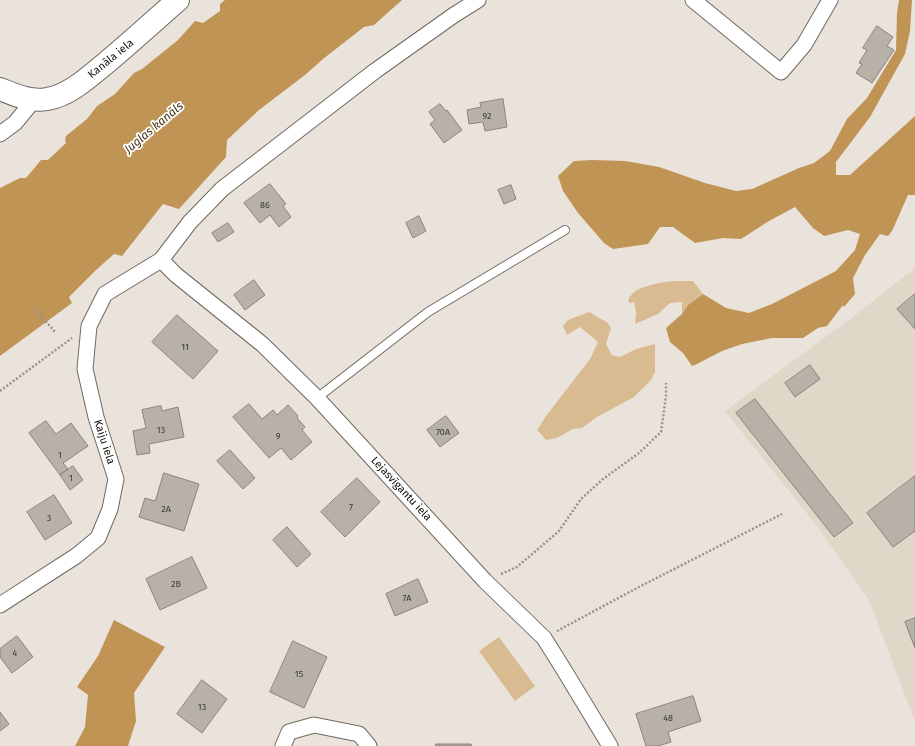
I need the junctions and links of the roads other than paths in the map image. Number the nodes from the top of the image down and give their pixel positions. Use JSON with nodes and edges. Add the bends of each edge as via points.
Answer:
{"nodes":[{"id":1,"x":178,"y":0,"type":"edge"},
{"id":2,"x":478,"y":0,"type":"edge"},
{"id":3,"x":693,"y":0,"type":"edge"},
{"id":4,"x":830,"y":0,"type":"edge"},
{"id":5,"x":0,"y":89,"type":"edge"},
{"id":6,"x":34,"y":100,"type":"junction"},
{"id":7,"x":0,"y":134,"type":"edge"},
{"id":8,"x":565,"y":230,"type":"dead end"},
{"id":9,"x":161,"y":260,"type":"junction"},
{"id":10,"x":317,"y":398,"type":"junction"},
{"id":11,"x":0,"y":605,"type":"edge"},
{"id":12,"x":283,"y":746,"type":"edge"},
{"id":13,"x":369,"y":746,"type":"edge"},
{"id":14,"x":610,"y":746,"type":"edge"}],
"edges":[{"from":1,"to":6,"type":"street","name":"Kanāla iela","via":[[74,88],[54,98]]},
{"from":2,"to":9,"type":"street","via":[[376,71],[222,189],[190,222]]},
{"from":3,"to":4,"type":"street","via":[[781,72],[804,45]]},
{"from":5,"to":6,"type":"street"},
{"from":6,"to":7,"type":"street","via":[[15,123]]},
{"from":8,"to":10,"type":"lane","via":[[428,312]]},
{"from":9,"to":10,"type":"street","name":"Lejasvīgantu iela","via":[[262,344]]},
{"from":9,"to":11,"type":"street","name":"Kaiju iela","via":[[105,294],[89,326],[85,369],[96,418],[116,479],[110,509],[98,538],[76,556]]},
{"from":10,"to":14,"type":"street","name":"Lejasvīgantu iela","via":[[486,581],[544,638]]},
{"from":12,"to":13,"type":"street","via":[[289,732],[314,725],[359,734]]}]}
